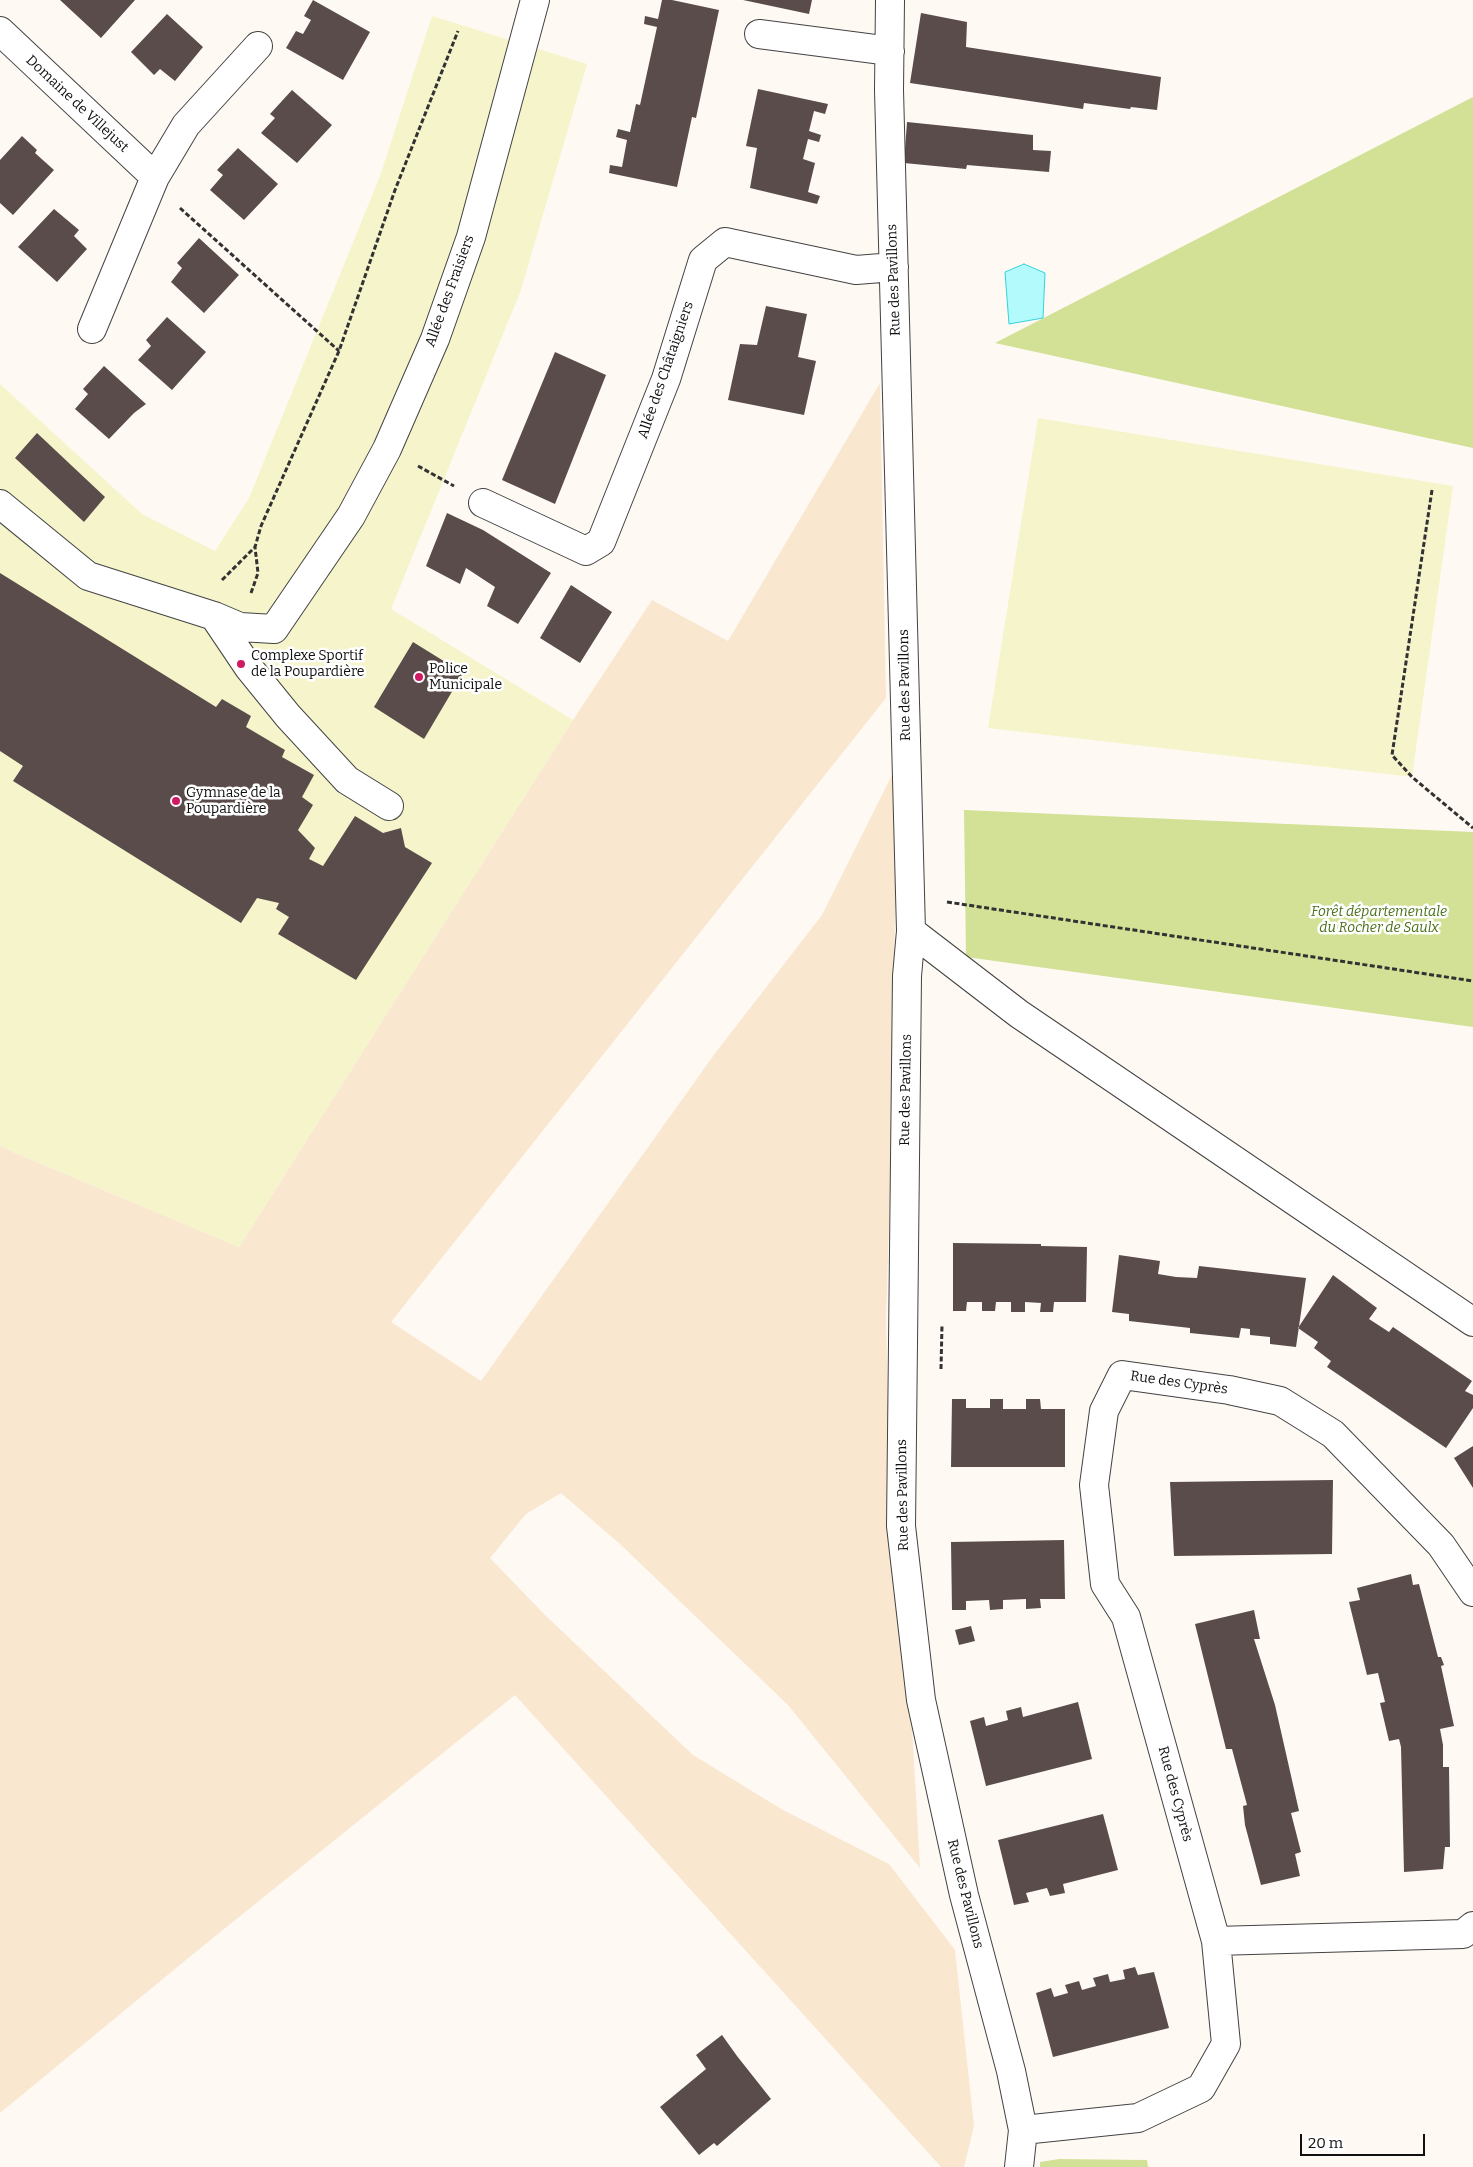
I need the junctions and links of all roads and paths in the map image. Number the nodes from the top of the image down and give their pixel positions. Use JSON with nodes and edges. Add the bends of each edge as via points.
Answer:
{"nodes":[{"id":1,"x":534,"y":0,"type":"edge"},
{"id":2,"x":890,"y":0,"type":"edge"},
{"id":3,"x":0,"y":31,"type":"edge"},
{"id":4,"x":458,"y":31,"type":"dead end"},
{"id":5,"x":759,"y":34,"type":"dead end"},
{"id":6,"x":258,"y":46,"type":"dead end"},
{"id":7,"x":890,"y":51,"type":"junction"},
{"id":8,"x":155,"y":177,"type":"junction"},
{"id":9,"x":894,"y":268,"type":"junction"},
{"id":10,"x":92,"y":329,"type":"dead end"},
{"id":11,"x":339,"y":351,"type":"junction"},
{"id":12,"x":387,"y":449,"type":"junction"},
{"id":13,"x":1432,"y":490,"type":"dead end"},
{"id":14,"x":483,"y":503,"type":"joint"},
{"id":15,"x":0,"y":504,"type":"edge"},
{"id":16,"x":255,"y":547,"type":"junction"},
{"id":17,"x":203,"y":613,"type":"junction"},
{"id":18,"x":240,"y":626,"type":"junction"},
{"id":19,"x":389,"y":806,"type":"dead end"},
{"id":20,"x":1473,"y":828,"type":"edge"},
{"id":21,"x":910,"y":896,"type":"junction"},
{"id":22,"x":911,"y":931,"type":"junction"},
{"id":23,"x":1473,"y":980,"type":"edge"},
{"id":24,"x":942,"y":1321,"type":"dead end"},
{"id":25,"x":1473,"y":1322,"type":"edge"},
{"id":26,"x":940,"y":1376,"type":"dead end"},
{"id":27,"x":1473,"y":1592,"type":"edge"},
{"id":28,"x":1473,"y":1926,"type":"edge"},
{"id":29,"x":1216,"y":1941,"type":"junction"},
{"id":30,"x":1023,"y":2130,"type":"junction"},
{"id":31,"x":1019,"y":2167,"type":"edge"}],
"edges":[{"from":1,"to":12,"type":"street","name":"Allée des Fraisiers","via":[[470,237],[435,339]]},
{"from":2,"to":7,"type":"street","name":"Rue des Pavillons"},
{"from":3,"to":8,"type":"street","name":"Domaine de Villejust"},
{"from":4,"to":11,"type":"path","via":[[395,190]]},
{"from":5,"to":7,"type":"street"},
{"from":6,"to":8,"type":"street","via":[[186,125]]},
{"from":7,"to":9,"type":"street","name":"Rue des Pavillons"},
{"from":8,"to":10,"type":"street"},
{"from":8,"to":11,"type":"path","via":[[173,201]]},
{"from":9,"to":14,"type":"street","name":"Allée des Châtaigniers","via":[[856,270],[725,242],[703,260],[666,379],[601,542],[586,551]]},
{"from":9,"to":21,"type":"street","name":"Rue des Pavillons"},
{"from":11,"to":16,"type":"path","via":[[261,526]]},
{"from":12,"to":14,"type":"path"},
{"from":12,"to":18,"type":"street","name":"Allée des Fraisiers","via":[[351,516],[274,629]]},
{"from":13,"to":20,"type":"path","via":[[1392,755],[1412,777]]},
{"from":15,"to":17,"type":"street","via":[[88,576]]},
{"from":16,"to":17,"type":"path"},
{"from":16,"to":18,"type":"path","via":[[258,573]]},
{"from":17,"to":18,"type":"street"},
{"from":17,"to":19,"type":"street","via":[[288,716],[347,780]]},
{"from":21,"to":22,"type":"street","name":"Rue des Pavillons"},
{"from":21,"to":23,"type":"path"},
{"from":22,"to":25,"type":"street","via":[[1019,1014]]},
{"from":22,"to":30,"type":"street","name":"Rue des Pavillons","via":[[907,996],[901,1526],[921,1700],[964,1895]]},
{"from":24,"to":26,"type":"path"},
{"from":27,"to":29,"type":"street","name":"Rue des Cyprès","via":[[1441,1544],[1333,1434],[1280,1401],[1229,1390],[1122,1375],[1104,1411],[1094,1485],[1105,1584],[1126,1618]]},
{"from":28,"to":29,"type":"street","via":[[1463,1934]]},
{"from":29,"to":30,"type":"street","name":"Rue des Cyprès","via":[[1226,2044],[1201,2088],[1138,2118]]},
{"from":30,"to":31,"type":"street","name":"Rue des Pavillons"}]}
